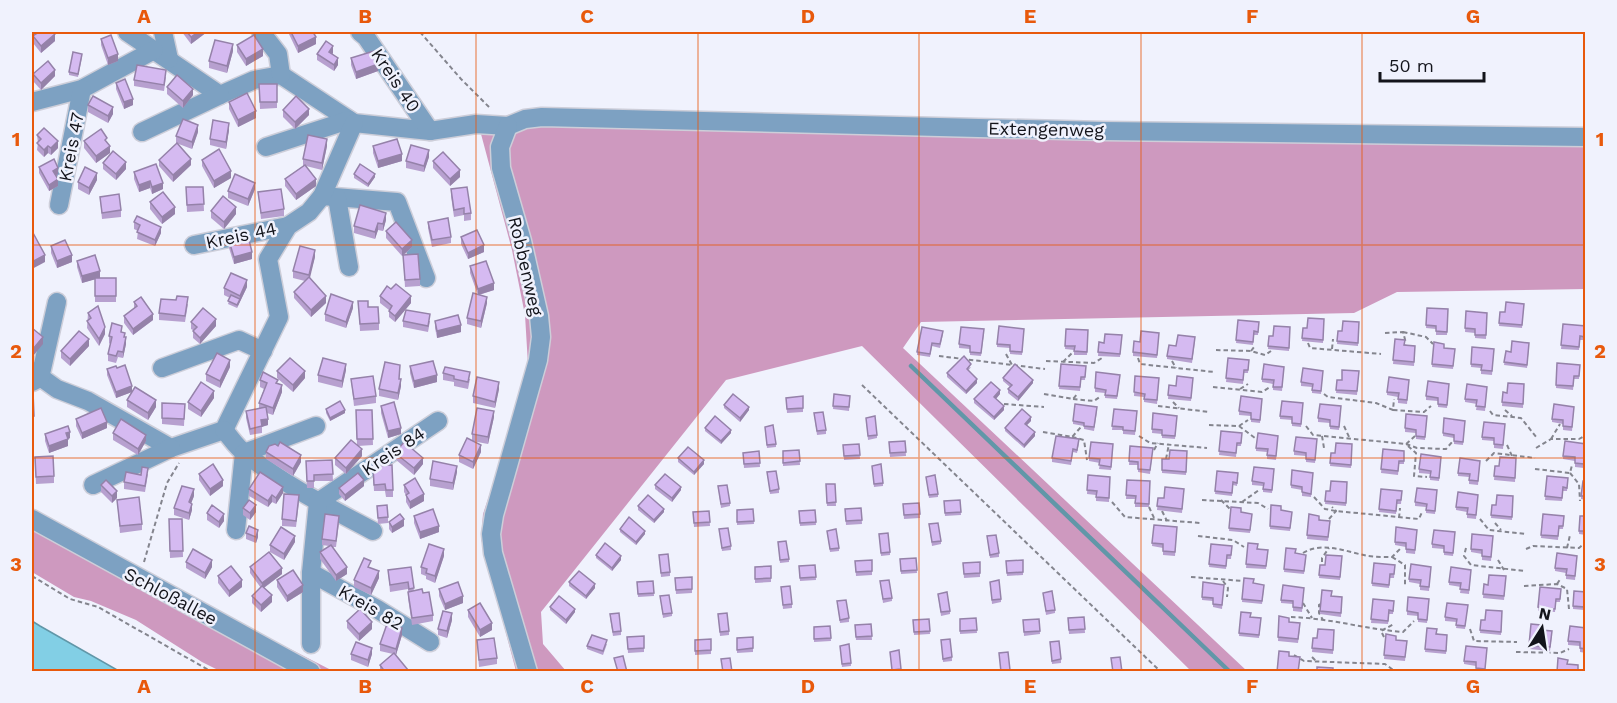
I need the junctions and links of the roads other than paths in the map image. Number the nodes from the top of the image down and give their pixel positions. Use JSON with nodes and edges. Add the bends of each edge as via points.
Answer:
{"nodes":[{"id":1,"x":127,"y":32,"type":"edge"},
{"id":2,"x":163,"y":32,"type":"edge"},
{"id":3,"x":261,"y":32,"type":"edge"},
{"id":4,"x":360,"y":32,"type":"edge"},
{"id":5,"x":161,"y":54,"type":"junction"},
{"id":6,"x":281,"y":75,"type":"junction"},
{"id":7,"x":82,"y":89,"type":"junction"},
{"id":8,"x":220,"y":95,"type":"junction"},
{"id":9,"x":32,"y":102,"type":"edge"},
{"id":10,"x":351,"y":121,"type":"junction"},
{"id":11,"x":508,"y":126,"type":"junction"},
{"id":12,"x":430,"y":131,"type":"junction"},
{"id":13,"x":142,"y":132,"type":"dead end"},
{"id":14,"x":1586,"y":137,"type":"edge"},
{"id":15,"x":266,"y":147,"type":"dead end"},
{"id":16,"x":330,"y":197,"type":"junction"},
{"id":17,"x":59,"y":205,"type":"dead end"},
{"id":18,"x":288,"y":226,"type":"junction"},
{"id":19,"x":194,"y":245,"type":"dead end"},
{"id":20,"x":349,"y":267,"type":"dead end"},
{"id":21,"x":426,"y":278,"type":"dead end"},
{"id":22,"x":57,"y":302,"type":"dead end"},
{"id":23,"x":263,"y":351,"type":"junction"},
{"id":24,"x":162,"y":368,"type":"dead end"},
{"id":25,"x":34,"y":377,"type":"edge"},
{"id":26,"x":438,"y":420,"type":"dead end"},
{"id":27,"x":316,"y":426,"type":"dead end"},
{"id":28,"x":224,"y":430,"type":"junction"},
{"id":29,"x":171,"y":448,"type":"junction"},
{"id":30,"x":244,"y":453,"type":"junction"},
{"id":31,"x":93,"y":485,"type":"dead end"},
{"id":32,"x":318,"y":502,"type":"junction"},
{"id":33,"x":32,"y":519,"type":"edge"},
{"id":34,"x":236,"y":530,"type":"dead end"},
{"id":35,"x":373,"y":531,"type":"dead end"},
{"id":36,"x":311,"y":573,"type":"junction"},
{"id":37,"x":430,"y":642,"type":"dead end"},
{"id":38,"x":311,"y":644,"type":"dead end"},
{"id":39,"x":311,"y":672,"type":"edge"},
{"id":40,"x":528,"y":672,"type":"edge"}],
"edges":[{"from":1,"to":5,"type":"street"},
{"from":2,"to":5,"type":"street"},
{"from":3,"to":6,"type":"street","via":[[278,54]]},
{"from":4,"to":12,"type":"street","name":"Kreis 40"},
{"from":5,"to":7,"type":"street"},
{"from":5,"to":8,"type":"street"},
{"from":6,"to":8,"type":"street","via":[[254,80]]},
{"from":6,"to":10,"type":"street"},
{"from":7,"to":9,"type":"street"},
{"from":7,"to":17,"type":"street","name":"Kreis 47"},
{"from":8,"to":13,"type":"street"},
{"from":10,"to":12,"type":"street","name":"Extengenweg"},
{"from":10,"to":15,"type":"street"},
{"from":10,"to":16,"type":"street"},
{"from":11,"to":12,"type":"street","name":"Extengenweg","via":[[476,124]]},
{"from":11,"to":14,"type":"street","name":"Extengenweg","via":[[542,117],[1103,131]]},
{"from":11,"to":40,"type":"street","name":"Robbenweg","via":[[500,147],[501,168],[522,241],[541,337],[491,534]]},
{"from":16,"to":18,"type":"street"},
{"from":16,"to":20,"type":"street"},
{"from":16,"to":21,"type":"street","via":[[397,202]]},
{"from":18,"to":19,"type":"street","name":"Kreis 44"},
{"from":18,"to":23,"type":"street","via":[[268,259],[279,317]]},
{"from":22,"to":25,"type":"street"},
{"from":23,"to":24,"type":"street","via":[[239,340]]},
{"from":23,"to":28,"type":"street"},
{"from":25,"to":29,"type":"street"},
{"from":26,"to":32,"type":"street","name":"Kreis 84"},
{"from":27,"to":30,"type":"street"},
{"from":28,"to":29,"type":"street"},
{"from":28,"to":30,"type":"street"},
{"from":29,"to":31,"type":"street"},
{"from":30,"to":32,"type":"street"},
{"from":30,"to":34,"type":"street"},
{"from":32,"to":35,"type":"street"},
{"from":32,"to":36,"type":"street"},
{"from":33,"to":39,"type":"street","name":"Schloßallee"},
{"from":36,"to":37,"type":"street","name":"Kreis 82"},
{"from":36,"to":38,"type":"street"}]}
